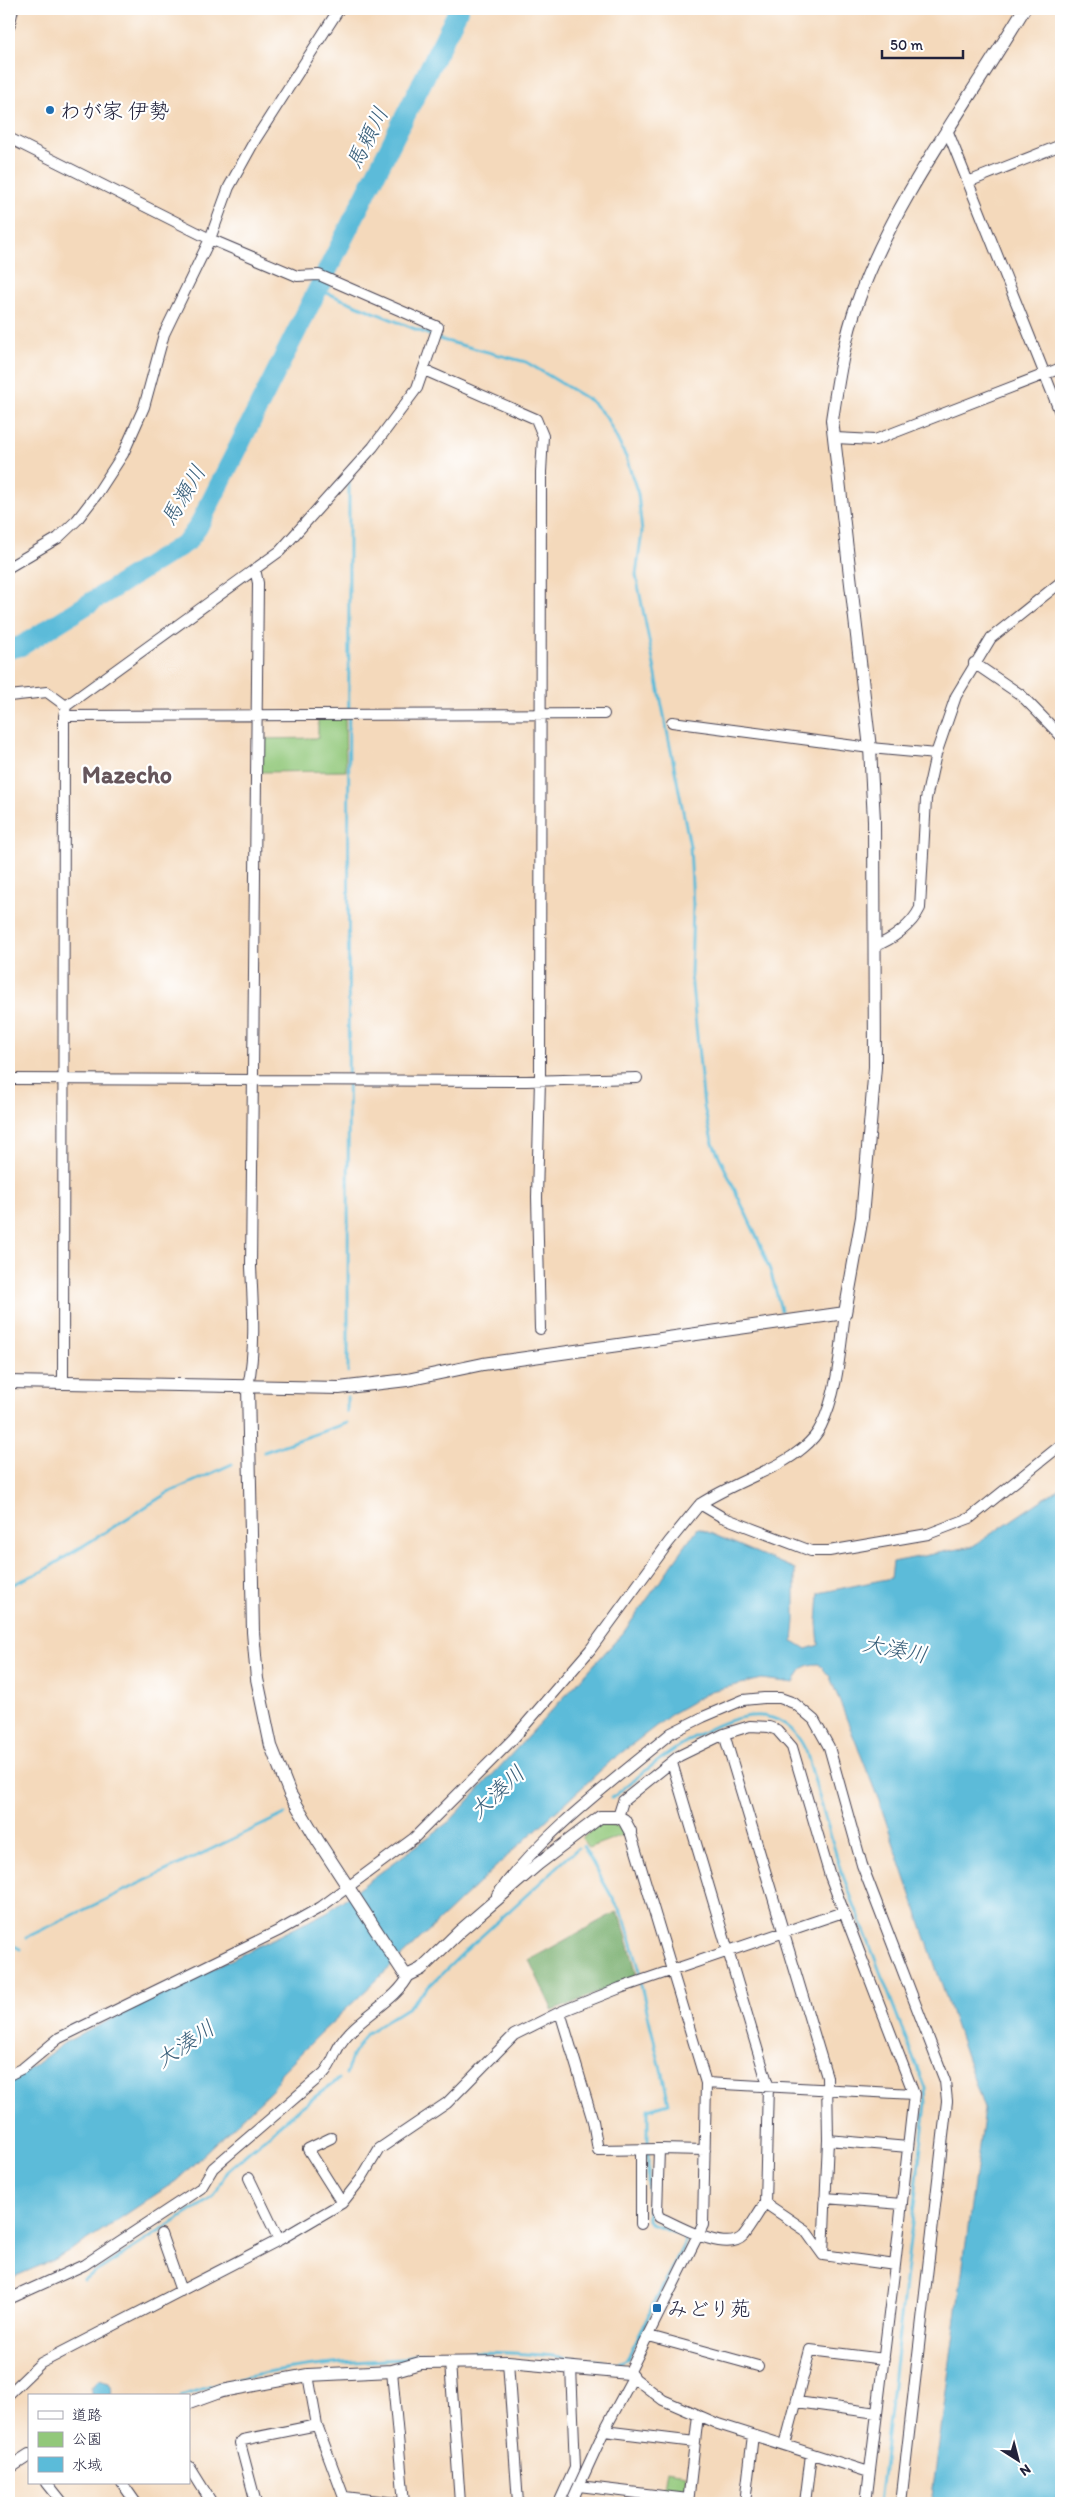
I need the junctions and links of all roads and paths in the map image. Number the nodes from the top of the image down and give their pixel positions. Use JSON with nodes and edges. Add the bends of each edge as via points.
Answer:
{"nodes":[{"id":1,"x":13,"y":9,"type":"edge"},
{"id":2,"x":339,"y":9,"type":"edge"},
{"id":3,"x":1024,"y":9,"type":"edge"},
{"id":4,"x":9,"y":27,"type":"edge"},
{"id":5,"x":948,"y":132,"type":"junction"},
{"id":6,"x":9,"y":138,"type":"edge"},
{"id":7,"x":1061,"y":145,"type":"edge"},
{"id":8,"x":968,"y":182,"type":"junction"},
{"id":9,"x":210,"y":239,"type":"junction"},
{"id":10,"x":1061,"y":368,"type":"edge"},
{"id":11,"x":424,"y":370,"type":"junction"},
{"id":12,"x":1045,"y":374,"type":"junction"},
{"id":13,"x":1061,"y":415,"type":"edge"},
{"id":14,"x":835,"y":438,"type":"junction"},
{"id":15,"x":9,"y":567,"type":"edge"},
{"id":16,"x":255,"y":569,"type":"junction"},
{"id":17,"x":1061,"y":582,"type":"edge"},
{"id":18,"x":974,"y":663,"type":"junction"},
{"id":19,"x":9,"y":696,"type":"edge"},
{"id":20,"x":65,"y":711,"type":"junction"},
{"id":21,"x":604,"y":714,"type":"dead end"},
{"id":22,"x":255,"y":715,"type":"junction"},
{"id":23,"x":542,"y":715,"type":"junction"},
{"id":24,"x":672,"y":722,"type":"dead end"},
{"id":25,"x":1061,"y":736,"type":"edge"},
{"id":26,"x":870,"y":748,"type":"junction"},
{"id":27,"x":936,"y":754,"type":"junction"},
{"id":28,"x":875,"y":946,"type":"junction"},
{"id":29,"x":637,"y":1078,"type":"dead end"},
{"id":30,"x":9,"y":1079,"type":"edge"},
{"id":31,"x":253,"y":1079,"type":"junction"},
{"id":32,"x":540,"y":1079,"type":"junction"},
{"id":33,"x":62,"y":1080,"type":"junction"},
{"id":34,"x":845,"y":1313,"type":"junction"},
{"id":35,"x":540,"y":1329,"type":"dead end"},
{"id":36,"x":9,"y":1382,"type":"edge"},
{"id":37,"x":63,"y":1384,"type":"junction"},
{"id":38,"x":248,"y":1387,"type":"junction"},
{"id":39,"x":1061,"y":1446,"type":"edge"},
{"id":40,"x":700,"y":1504,"type":"junction"},
{"id":41,"x":724,"y":1734,"type":"junction"},
{"id":42,"x":672,"y":1763,"type":"junction"},
{"id":43,"x":618,"y":1817,"type":"junction"},
{"id":44,"x":630,"y":1831,"type":"joint"},
{"id":45,"x":348,"y":1888,"type":"junction"},
{"id":46,"x":488,"y":1906,"type":"junction"},
{"id":47,"x":843,"y":1912,"type":"junction"},
{"id":48,"x":784,"y":1933,"type":"junction"},
{"id":49,"x":728,"y":1952,"type":"junction"},
{"id":50,"x":404,"y":1971,"type":"junction"},
{"id":51,"x":672,"y":1972,"type":"junction"},
{"id":52,"x":560,"y":2012,"type":"junction"},
{"id":53,"x":9,"y":2076,"type":"edge"},
{"id":54,"x":706,"y":2083,"type":"junction"},
{"id":55,"x":768,"y":2086,"type":"junction"},
{"id":56,"x":828,"y":2090,"type":"junction"},
{"id":57,"x":914,"y":2094,"type":"junction"},
{"id":58,"x":331,"y":2138,"type":"dead end"},
{"id":59,"x":828,"y":2140,"type":"junction"},
{"id":60,"x":908,"y":2147,"type":"junction"},
{"id":61,"x":649,"y":2149,"type":"junction"},
{"id":62,"x":704,"y":2150,"type":"junction"},
{"id":63,"x":249,"y":2178,"type":"dead end"},
{"id":64,"x":825,"y":2198,"type":"junction"},
{"id":65,"x":342,"y":2203,"type":"junction"},
{"id":66,"x":765,"y":2203,"type":"junction"},
{"id":67,"x":902,"y":2204,"type":"junction"},
{"id":68,"x":641,"y":2224,"type":"dead end"},
{"id":69,"x":161,"y":2234,"type":"dead end"},
{"id":70,"x":698,"y":2235,"type":"junction"},
{"id":71,"x":279,"y":2240,"type":"junction"},
{"id":72,"x":823,"y":2255,"type":"junction"},
{"id":73,"x":895,"y":2265,"type":"junction"},
{"id":74,"x":181,"y":2291,"type":"junction"},
{"id":75,"x":9,"y":2299,"type":"edge"},
{"id":76,"x":649,"y":2336,"type":"junction"},
{"id":77,"x":884,"y":2359,"type":"junction"},
{"id":78,"x":450,"y":2362,"type":"junction"},
{"id":79,"x":508,"y":2362,"type":"junction"},
{"id":80,"x":758,"y":2366,"type":"dead end"},
{"id":81,"x":571,"y":2367,"type":"junction"},
{"id":82,"x":392,"y":2371,"type":"junction"},
{"id":83,"x":308,"y":2375,"type":"junction"},
{"id":84,"x":631,"y":2375,"type":"junction"},
{"id":85,"x":9,"y":2394,"type":"edge"},
{"id":86,"x":797,"y":2402,"type":"junction"},
{"id":87,"x":190,"y":2403,"type":"edge"},
{"id":88,"x":877,"y":2412,"type":"junction"},
{"id":89,"x":698,"y":2415,"type":"junction"},
{"id":90,"x":317,"y":2425,"type":"junction"},
{"id":91,"x":604,"y":2431,"type":"junction"},
{"id":92,"x":753,"y":2435,"type":"junction"},
{"id":93,"x":695,"y":2442,"type":"junction"},
{"id":94,"x":785,"y":2445,"type":"junction"},
{"id":95,"x":811,"y":2454,"type":"junction"},
{"id":96,"x":28,"y":2457,"type":"edge"},
{"id":97,"x":9,"y":2468,"type":"edge"},
{"id":98,"x":190,"y":2468,"type":"edge"},
{"id":99,"x":869,"y":2472,"type":"junction"},
{"id":100,"x":49,"y":2484,"type":"edge"},
{"id":101,"x":123,"y":2484,"type":"edge"},
{"id":102,"x":579,"y":2486,"type":"junction"},
{"id":103,"x":346,"y":2500,"type":"edge"},
{"id":104,"x":688,"y":2501,"type":"edge"},
{"id":105,"x":63,"y":2503,"type":"edge"},
{"id":106,"x":136,"y":2503,"type":"edge"},
{"id":107,"x":212,"y":2503,"type":"edge"},
{"id":108,"x":256,"y":2503,"type":"edge"},
{"id":109,"x":396,"y":2503,"type":"edge"},
{"id":110,"x":404,"y":2503,"type":"edge"},
{"id":111,"x":460,"y":2503,"type":"edge"},
{"id":112,"x":518,"y":2503,"type":"edge"},
{"id":113,"x":559,"y":2503,"type":"edge"},
{"id":114,"x":571,"y":2503,"type":"edge"},
{"id":115,"x":745,"y":2503,"type":"edge"},
{"id":116,"x":805,"y":2503,"type":"edge"},
{"id":117,"x":866,"y":2503,"type":"edge"},
{"id":118,"x":901,"y":2503,"type":"edge"}],
"edges":[{"from":1,"to":4,"type":"street"},
{"from":2,"to":9,"type":"street","via":[[260,132],[229,187]]},
{"from":3,"to":5,"type":"street"},
{"from":5,"to":8,"type":"street"},
{"from":5,"to":14,"type":"street","via":[[902,207],[857,302],[838,382],[832,420]]},
{"from":6,"to":9,"type":"street"},
{"from":7,"to":8,"type":"street"},
{"from":8,"to":12,"type":"street"},
{"from":9,"to":11,"type":"street","via":[[298,276],[319,275],[438,327]]},
{"from":9,"to":15,"type":"street","via":[[164,334],[144,407],[123,454],[77,520],[58,538]]},
{"from":10,"to":12,"type":"street"},
{"from":11,"to":16,"type":"street","via":[[417,388],[373,447],[280,552]]},
{"from":11,"to":23,"type":"street","via":[[536,419],[541,426]]},
{"from":12,"to":13,"type":"street"},
{"from":12,"to":14,"type":"street","via":[[875,440]]},
{"from":14,"to":26,"type":"street"},
{"from":16,"to":20,"type":"street"},
{"from":16,"to":22,"type":"street","via":[[258,583]]},
{"from":17,"to":18,"type":"street","via":[[991,638]]},
{"from":18,"to":25,"type":"street","via":[[1021,694]]},
{"from":18,"to":27,"type":"street","via":[[956,696]]},
{"from":19,"to":20,"type":"street","via":[[47,692]]},
{"from":20,"to":22,"type":"street"},
{"from":20,"to":33,"type":"street"},
{"from":21,"to":23,"type":"street"},
{"from":22,"to":23,"type":"street"},
{"from":22,"to":31,"type":"street"},
{"from":23,"to":32,"type":"street"},
{"from":24,"to":26,"type":"street"},
{"from":26,"to":27,"type":"street"},
{"from":26,"to":28,"type":"street"},
{"from":27,"to":28,"type":"street","via":[[926,798],[920,908],[915,919],[884,943]]},
{"from":28,"to":34,"type":"street","via":[[875,1067],[862,1217]]},
{"from":29,"to":32,"type":"street"},
{"from":30,"to":33,"type":"street"},
{"from":31,"to":32,"type":"street"},
{"from":31,"to":33,"type":"street"},
{"from":31,"to":38,"type":"street","via":[[251,1267],[254,1317]]},
{"from":32,"to":35,"type":"street","via":[[537,1197]]},
{"from":33,"to":37,"type":"street"},
{"from":34,"to":38,"type":"street","via":[[483,1364],[373,1386]]},
{"from":34,"to":40,"type":"street","via":[[834,1386],[821,1427],[806,1445],[780,1463]]},
{"from":36,"to":37,"type":"street"},
{"from":37,"to":38,"type":"street"},
{"from":38,"to":45,"type":"street","via":[[253,1632],[265,1723],[290,1794]]},
{"from":39,"to":40,"type":"street","via":[[988,1506],[964,1521],[928,1534],[829,1552],[811,1551],[722,1517]]},
{"from":40,"to":45,"type":"street","via":[[590,1650],[513,1739],[414,1838]]},
{"from":41,"to":42,"type":"street"},
{"from":41,"to":47,"type":"street","via":[[750,1726],[769,1727],[777,1730],[792,1746]]},
{"from":41,"to":48,"type":"street"},
{"from":42,"to":43,"type":"street","via":[[623,1801]]},
{"from":42,"to":49,"type":"street"},
{"from":43,"to":44,"type":"street","via":[[624,1820]]},
{"from":43,"to":46,"type":"street","via":[[600,1817]]},
{"from":44,"to":51,"type":"street"},
{"from":45,"to":50,"type":"street"},
{"from":45,"to":53,"type":"street","via":[[280,1930],[59,2038]]},
{"from":46,"to":50,"type":"street","via":[[420,1969]]},
{"from":46,"to":118,"type":"street","via":[[513,1873],[584,1805],[686,1724],[743,1700],[764,1698],[780,1698],[794,1703],[814,1720],[830,1747],[862,1865],[947,2091]]},
{"from":47,"to":48,"type":"street"},
{"from":47,"to":57,"type":"street"},
{"from":48,"to":49,"type":"street"},
{"from":48,"to":56,"type":"street","via":[[827,2077]]},
{"from":49,"to":51,"type":"street"},
{"from":49,"to":55,"type":"street"},
{"from":50,"to":75,"type":"street","via":[[402,1986],[365,2017],[341,2043],[332,2064],[324,2073],[213,2168],[200,2188],[84,2265]]},
{"from":51,"to":52,"type":"street"},
{"from":51,"to":54,"type":"street"},
{"from":52,"to":61,"type":"street","via":[[593,2121],[598,2150]]},
{"from":52,"to":65,"type":"street","via":[[514,2035],[447,2103],[379,2149],[362,2180]]},
{"from":54,"to":55,"type":"street"},
{"from":54,"to":62,"type":"street"},
{"from":55,"to":56,"type":"street"},
{"from":55,"to":66,"type":"street"},
{"from":56,"to":57,"type":"street"},
{"from":56,"to":59,"type":"street"},
{"from":57,"to":60,"type":"street"},
{"from":58,"to":65,"type":"street","via":[[308,2149]]},
{"from":59,"to":60,"type":"street"},
{"from":59,"to":64,"type":"street"},
{"from":60,"to":67,"type":"street"},
{"from":61,"to":62,"type":"street"},
{"from":61,"to":68,"type":"street"},
{"from":61,"to":70,"type":"street","via":[[656,2212],[659,2217]]},
{"from":62,"to":70,"type":"street","via":[[703,2225]]},
{"from":63,"to":71,"type":"street"},
{"from":64,"to":67,"type":"street"},
{"from":64,"to":72,"type":"street"},
{"from":65,"to":71,"type":"street"},
{"from":66,"to":70,"type":"street","via":[[735,2241],[710,2240]]},
{"from":66,"to":72,"type":"street","via":[[805,2230]]},
{"from":67,"to":73,"type":"street"},
{"from":69,"to":74,"type":"street"},
{"from":70,"to":76,"type":"street"},
{"from":71,"to":74,"type":"street"},
{"from":72,"to":73,"type":"street"},
{"from":73,"to":77,"type":"street"},
{"from":74,"to":85,"type":"street","via":[[41,2363]]},
{"from":76,"to":80,"type":"street"},
{"from":76,"to":84,"type":"street"},
{"from":77,"to":86,"type":"street","via":[[810,2350]]},
{"from":77,"to":88,"type":"street"},
{"from":78,"to":79,"type":"street"},
{"from":78,"to":82,"type":"street","via":[[420,2363]]},
{"from":78,"to":111,"type":"street"},
{"from":79,"to":81,"type":"street"},
{"from":79,"to":112,"type":"street"},
{"from":81,"to":84,"type":"street"},
{"from":81,"to":113,"type":"street","via":[[575,2468]]},
{"from":82,"to":83,"type":"street"},
{"from":82,"to":110,"type":"street"},
{"from":83,"to":87,"type":"street","via":[[222,2391]]},
{"from":83,"to":90,"type":"street"},
{"from":84,"to":89,"type":"street","via":[[663,2400]]},
{"from":84,"to":91,"type":"street"},
{"from":86,"to":88,"type":"street"},
{"from":86,"to":94,"type":"street"},
{"from":88,"to":99,"type":"street"},
{"from":89,"to":92,"type":"street"},
{"from":89,"to":93,"type":"street"},
{"from":90,"to":103,"type":"street"},
{"from":90,"to":108,"type":"street","via":[[240,2443]]},
{"from":91,"to":93,"type":"street"},
{"from":91,"to":102,"type":"street"},
{"from":92,"to":94,"type":"street"},
{"from":92,"to":115,"type":"street"},
{"from":93,"to":104,"type":"street"},
{"from":94,"to":95,"type":"street"},
{"from":95,"to":99,"type":"street"},
{"from":95,"to":116,"type":"street"},
{"from":96,"to":97,"type":"street"},
{"from":98,"to":107,"type":"street"},
{"from":99,"to":117,"type":"street"},
{"from":100,"to":105,"type":"street"},
{"from":101,"to":106,"type":"street"},
{"from":102,"to":104,"type":"street"},
{"from":102,"to":114,"type":"street"},
{"from":103,"to":109,"type":"street"}]}
